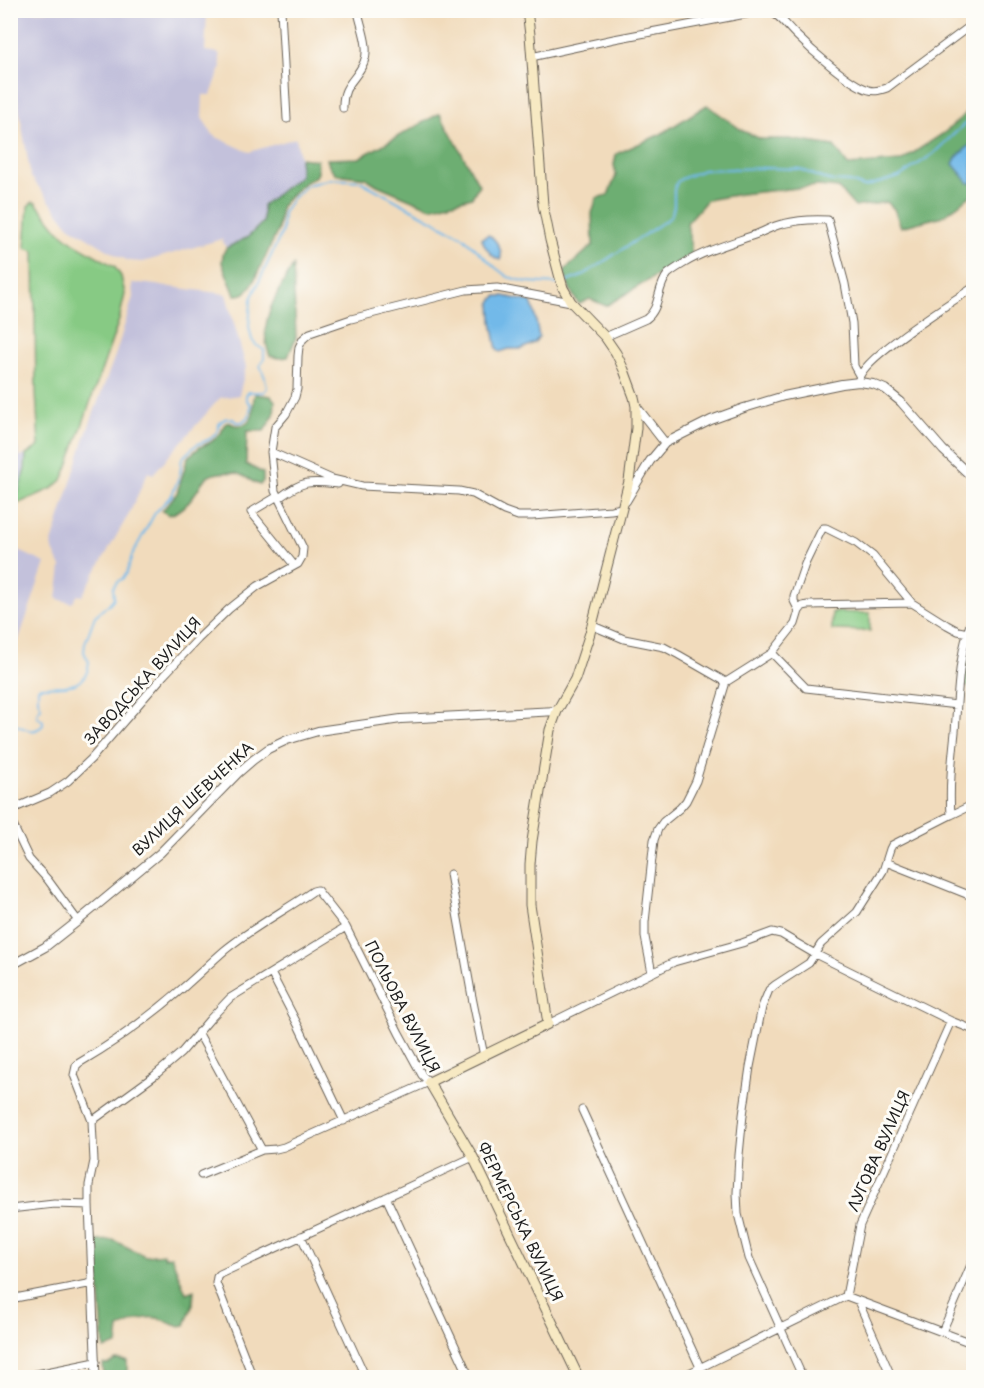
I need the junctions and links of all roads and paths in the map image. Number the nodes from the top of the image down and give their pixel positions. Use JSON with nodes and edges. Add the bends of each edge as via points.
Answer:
{"nodes":[{"id":1,"x":281,"y":10,"type":"edge"},
{"id":2,"x":359,"y":10,"type":"edge"},
{"id":3,"x":526,"y":10,"type":"edge"},
{"id":4,"x":767,"y":10,"type":"edge"},
{"id":5,"x":974,"y":23,"type":"edge"},
{"id":6,"x":531,"y":57,"type":"junction"},
{"id":7,"x":343,"y":108,"type":"dead end"},
{"id":8,"x":287,"y":119,"type":"dead end"},
{"id":9,"x":974,"y":288,"type":"edge"},
{"id":10,"x":571,"y":302,"type":"junction"},
{"id":11,"x":605,"y":338,"type":"junction"},
{"id":12,"x":859,"y":379,"type":"junction"},
{"id":13,"x":636,"y":406,"type":"junction"},
{"id":14,"x":665,"y":443,"type":"junction"},
{"id":15,"x":271,"y":452,"type":"junction"},
{"id":16,"x":974,"y":479,"type":"edge"},
{"id":17,"x":362,"y":486,"type":"junction"},
{"id":18,"x":278,"y":497,"type":"junction"},
{"id":19,"x":622,"y":508,"type":"junction"},
{"id":20,"x":294,"y":566,"type":"junction"},
{"id":21,"x":912,"y":603,"type":"junction"},
{"id":22,"x":798,"y":611,"type":"junction"},
{"id":23,"x":974,"y":614,"type":"edge"},
{"id":24,"x":593,"y":626,"type":"junction"},
{"id":25,"x":968,"y":633,"type":"junction"},
{"id":26,"x":772,"y":653,"type":"junction"},
{"id":27,"x":726,"y":682,"type":"junction"},
{"id":28,"x":957,"y":705,"type":"junction"},
{"id":29,"x":557,"y":711,"type":"junction"},
{"id":30,"x":974,"y":804,"type":"edge"},
{"id":31,"x":10,"y":810,"type":"edge"},
{"id":32,"x":951,"y":815,"type":"junction"},
{"id":33,"x":10,"y":819,"type":"edge"},
{"id":34,"x":886,"y":862,"type":"junction"},
{"id":35,"x":450,"y":874,"type":"dead end"},
{"id":36,"x":974,"y":897,"type":"edge"},
{"id":37,"x":78,"y":921,"type":"junction"},
{"id":38,"x":346,"y":927,"type":"junction"},
{"id":39,"x":815,"y":954,"type":"junction"},
{"id":40,"x":10,"y":966,"type":"edge"},
{"id":41,"x":271,"y":973,"type":"junction"},
{"id":42,"x":652,"y":973,"type":"junction"},
{"id":43,"x":951,"y":1022,"type":"junction"},
{"id":44,"x":548,"y":1024,"type":"junction"},
{"id":45,"x":974,"y":1030,"type":"edge"},
{"id":46,"x":198,"y":1032,"type":"junction"},
{"id":47,"x":484,"y":1056,"type":"junction"},
{"id":48,"x":429,"y":1082,"type":"junction"},
{"id":49,"x":582,"y":1110,"type":"dead end"},
{"id":50,"x":92,"y":1121,"type":"junction"},
{"id":51,"x":344,"y":1121,"type":"junction"},
{"id":52,"x":262,"y":1150,"type":"junction"},
{"id":53,"x":473,"y":1156,"type":"junction"},
{"id":54,"x":201,"y":1175,"type":"dead end"},
{"id":55,"x":386,"y":1197,"type":"junction"},
{"id":56,"x":89,"y":1205,"type":"junction"},
{"id":57,"x":10,"y":1209,"type":"edge"},
{"id":58,"x":301,"y":1236,"type":"junction"},
{"id":59,"x":974,"y":1258,"type":"edge"},
{"id":60,"x":93,"y":1283,"type":"junction"},
{"id":61,"x":846,"y":1296,"type":"junction"},
{"id":62,"x":10,"y":1299,"type":"edge"},
{"id":63,"x":858,"y":1301,"type":"junction"},
{"id":64,"x":781,"y":1328,"type":"junction"},
{"id":65,"x":942,"y":1332,"type":"junction"},
{"id":66,"x":974,"y":1344,"type":"edge"},
{"id":67,"x":96,"y":1362,"type":"junction"},
{"id":68,"x":700,"y":1367,"type":"junction"},
{"id":69,"x":17,"y":1377,"type":"edge"},
{"id":70,"x":96,"y":1377,"type":"edge"},
{"id":71,"x":253,"y":1377,"type":"edge"},
{"id":72,"x":366,"y":1377,"type":"edge"},
{"id":73,"x":470,"y":1377,"type":"edge"},
{"id":74,"x":579,"y":1377,"type":"edge"},
{"id":75,"x":679,"y":1377,"type":"edge"},
{"id":76,"x":705,"y":1377,"type":"edge"},
{"id":77,"x":803,"y":1377,"type":"edge"},
{"id":78,"x":891,"y":1377,"type":"edge"}],
"edges":[{"from":1,"to":8,"type":"street"},
{"from":2,"to":7,"type":"street","via":[[366,53],[364,63],[348,86]]},
{"from":3,"to":6,"type":"main road"},
{"from":4,"to":5,"type":"street","via":[[850,80],[876,91],[887,88]]},
{"from":4,"to":6,"type":"street"},
{"from":6,"to":10,"type":"main road","via":[[543,205],[563,288]]},
{"from":9,"to":12,"type":"street","via":[[883,350]]},
{"from":10,"to":11,"type":"main road"},
{"from":10,"to":15,"type":"street","via":[[497,288],[466,290],[310,333],[299,347],[295,397],[275,427]]},
{"from":11,"to":12,"type":"street","via":[[651,315],[665,278],[693,258],[779,224],[828,220],[845,284],[854,366]]},
{"from":11,"to":13,"type":"main road","via":[[624,370]]},
{"from":12,"to":14,"type":"street","via":[[744,408]]},
{"from":12,"to":16,"type":"street","via":[[885,389],[901,402]]},
{"from":13,"to":14,"type":"street"},
{"from":13,"to":19,"type":"main road","via":[[634,450]]},
{"from":14,"to":19,"type":"street"},
{"from":15,"to":17,"type":"street","via":[[332,479]]},
{"from":15,"to":18,"type":"street"},
{"from":17,"to":18,"type":"street","via":[[309,482]]},
{"from":17,"to":19,"type":"street","via":[[459,491],[518,516]]},
{"from":18,"to":20,"type":"street","via":[[303,548],[302,557]]},
{"from":18,"to":20,"type":"street","via":[[251,512]]},
{"from":19,"to":24,"type":"main road"},
{"from":20,"to":31,"type":"street","name":"ЗАВОДСЬКА ВУЛИЦЯ","via":[[258,586],[229,609],[68,781]]},
{"from":21,"to":22,"type":"street","via":[[808,605]]},
{"from":21,"to":22,"type":"street","via":[[865,549],[823,528],[794,596]]},
{"from":21,"to":25,"type":"street"},
{"from":22,"to":26,"type":"street","via":[[795,624]]},
{"from":23,"to":25,"type":"street"},
{"from":24,"to":27,"type":"street","via":[[624,639],[664,647]]},
{"from":24,"to":29,"type":"main road","via":[[575,679]]},
{"from":25,"to":28,"type":"street"},
{"from":26,"to":27,"type":"street"},
{"from":26,"to":28,"type":"street","via":[[806,688]]},
{"from":27,"to":42,"type":"street","via":[[696,781],[686,801],[663,822],[654,840],[645,929]]},
{"from":28,"to":32,"type":"street"},
{"from":29,"to":37,"type":"street","name":"ВУЛИЦЯ ШЕВЧЕНКА","via":[[401,719],[318,731],[287,740],[253,760],[160,853]]},
{"from":29,"to":44,"type":"main road","via":[[548,741],[530,864],[530,905]]},
{"from":30,"to":32,"type":"street"},
{"from":32,"to":34,"type":"street","via":[[892,845]]},
{"from":33,"to":37,"type":"street","via":[[29,859]]},
{"from":34,"to":36,"type":"street"},
{"from":34,"to":39,"type":"street","via":[[857,912]]},
{"from":35,"to":47,"type":"street"},
{"from":37,"to":40,"type":"street","name":"ВУЛИЦЯ ШЕВЧЕНКА","via":[[45,947]]},
{"from":38,"to":41,"type":"street"},
{"from":38,"to":48,"type":"street","name":"ПОЛЬОВА ВУЛИЦЯ","via":[[399,1033]]},
{"from":38,"to":50,"type":"street","name":"ПОЛЬОВА ВУЛИЦЯ","via":[[319,891],[313,891],[245,934],[157,1010],[76,1066],[76,1083]]},
{"from":39,"to":42,"type":"street","via":[[772,932],[685,958]]},
{"from":39,"to":43,"type":"street"},
{"from":39,"to":64,"type":"street","via":[[765,997],[743,1115],[738,1215],[749,1258]]},
{"from":41,"to":46,"type":"street","via":[[230,998]]},
{"from":41,"to":51,"type":"street"},
{"from":42,"to":44,"type":"street"},
{"from":43,"to":45,"type":"street"},
{"from":43,"to":61,"type":"street","name":"ЛУГОВА ВУЛИЦЯ","via":[[860,1225]]},
{"from":44,"to":47,"type":"main road"},
{"from":46,"to":50,"type":"street","via":[[154,1076]]},
{"from":46,"to":52,"type":"street"},
{"from":47,"to":48,"type":"main road"},
{"from":48,"to":51,"type":"street","name":"ПОЛЬОВА ВУЛИЦЯ"},
{"from":48,"to":53,"type":"main road","name":"ФЕРМЕРСЬКА ВУЛИЦЯ"},
{"from":49,"to":68,"type":"street"},
{"from":50,"to":56,"type":"street","via":[[94,1161]]},
{"from":51,"to":52,"type":"street","name":"ПОЛЬОВА ВУЛИЦЯ","via":[[284,1147]]},
{"from":52,"to":54,"type":"street","name":"ПОЛЬОВА ВУЛИЦЯ"},
{"from":53,"to":55,"type":"street"},
{"from":53,"to":74,"type":"main road","name":"ФЕРМЕРСЬКА ВУЛИЦЯ"},
{"from":55,"to":58,"type":"street"},
{"from":55,"to":73,"type":"street"},
{"from":56,"to":57,"type":"street"},
{"from":56,"to":60,"type":"street"},
{"from":58,"to":71,"type":"street","via":[[216,1279]]},
{"from":58,"to":72,"type":"street"},
{"from":59,"to":65,"type":"street"},
{"from":60,"to":62,"type":"street"},
{"from":60,"to":67,"type":"street"},
{"from":61,"to":63,"type":"street"},
{"from":61,"to":64,"type":"street"},
{"from":63,"to":65,"type":"street"},
{"from":63,"to":78,"type":"street"},
{"from":64,"to":68,"type":"street"},
{"from":64,"to":77,"type":"street"},
{"from":65,"to":66,"type":"street"},
{"from":67,"to":69,"type":"street"},
{"from":67,"to":70,"type":"street"},
{"from":68,"to":75,"type":"street"},
{"from":68,"to":76,"type":"street"}]}
